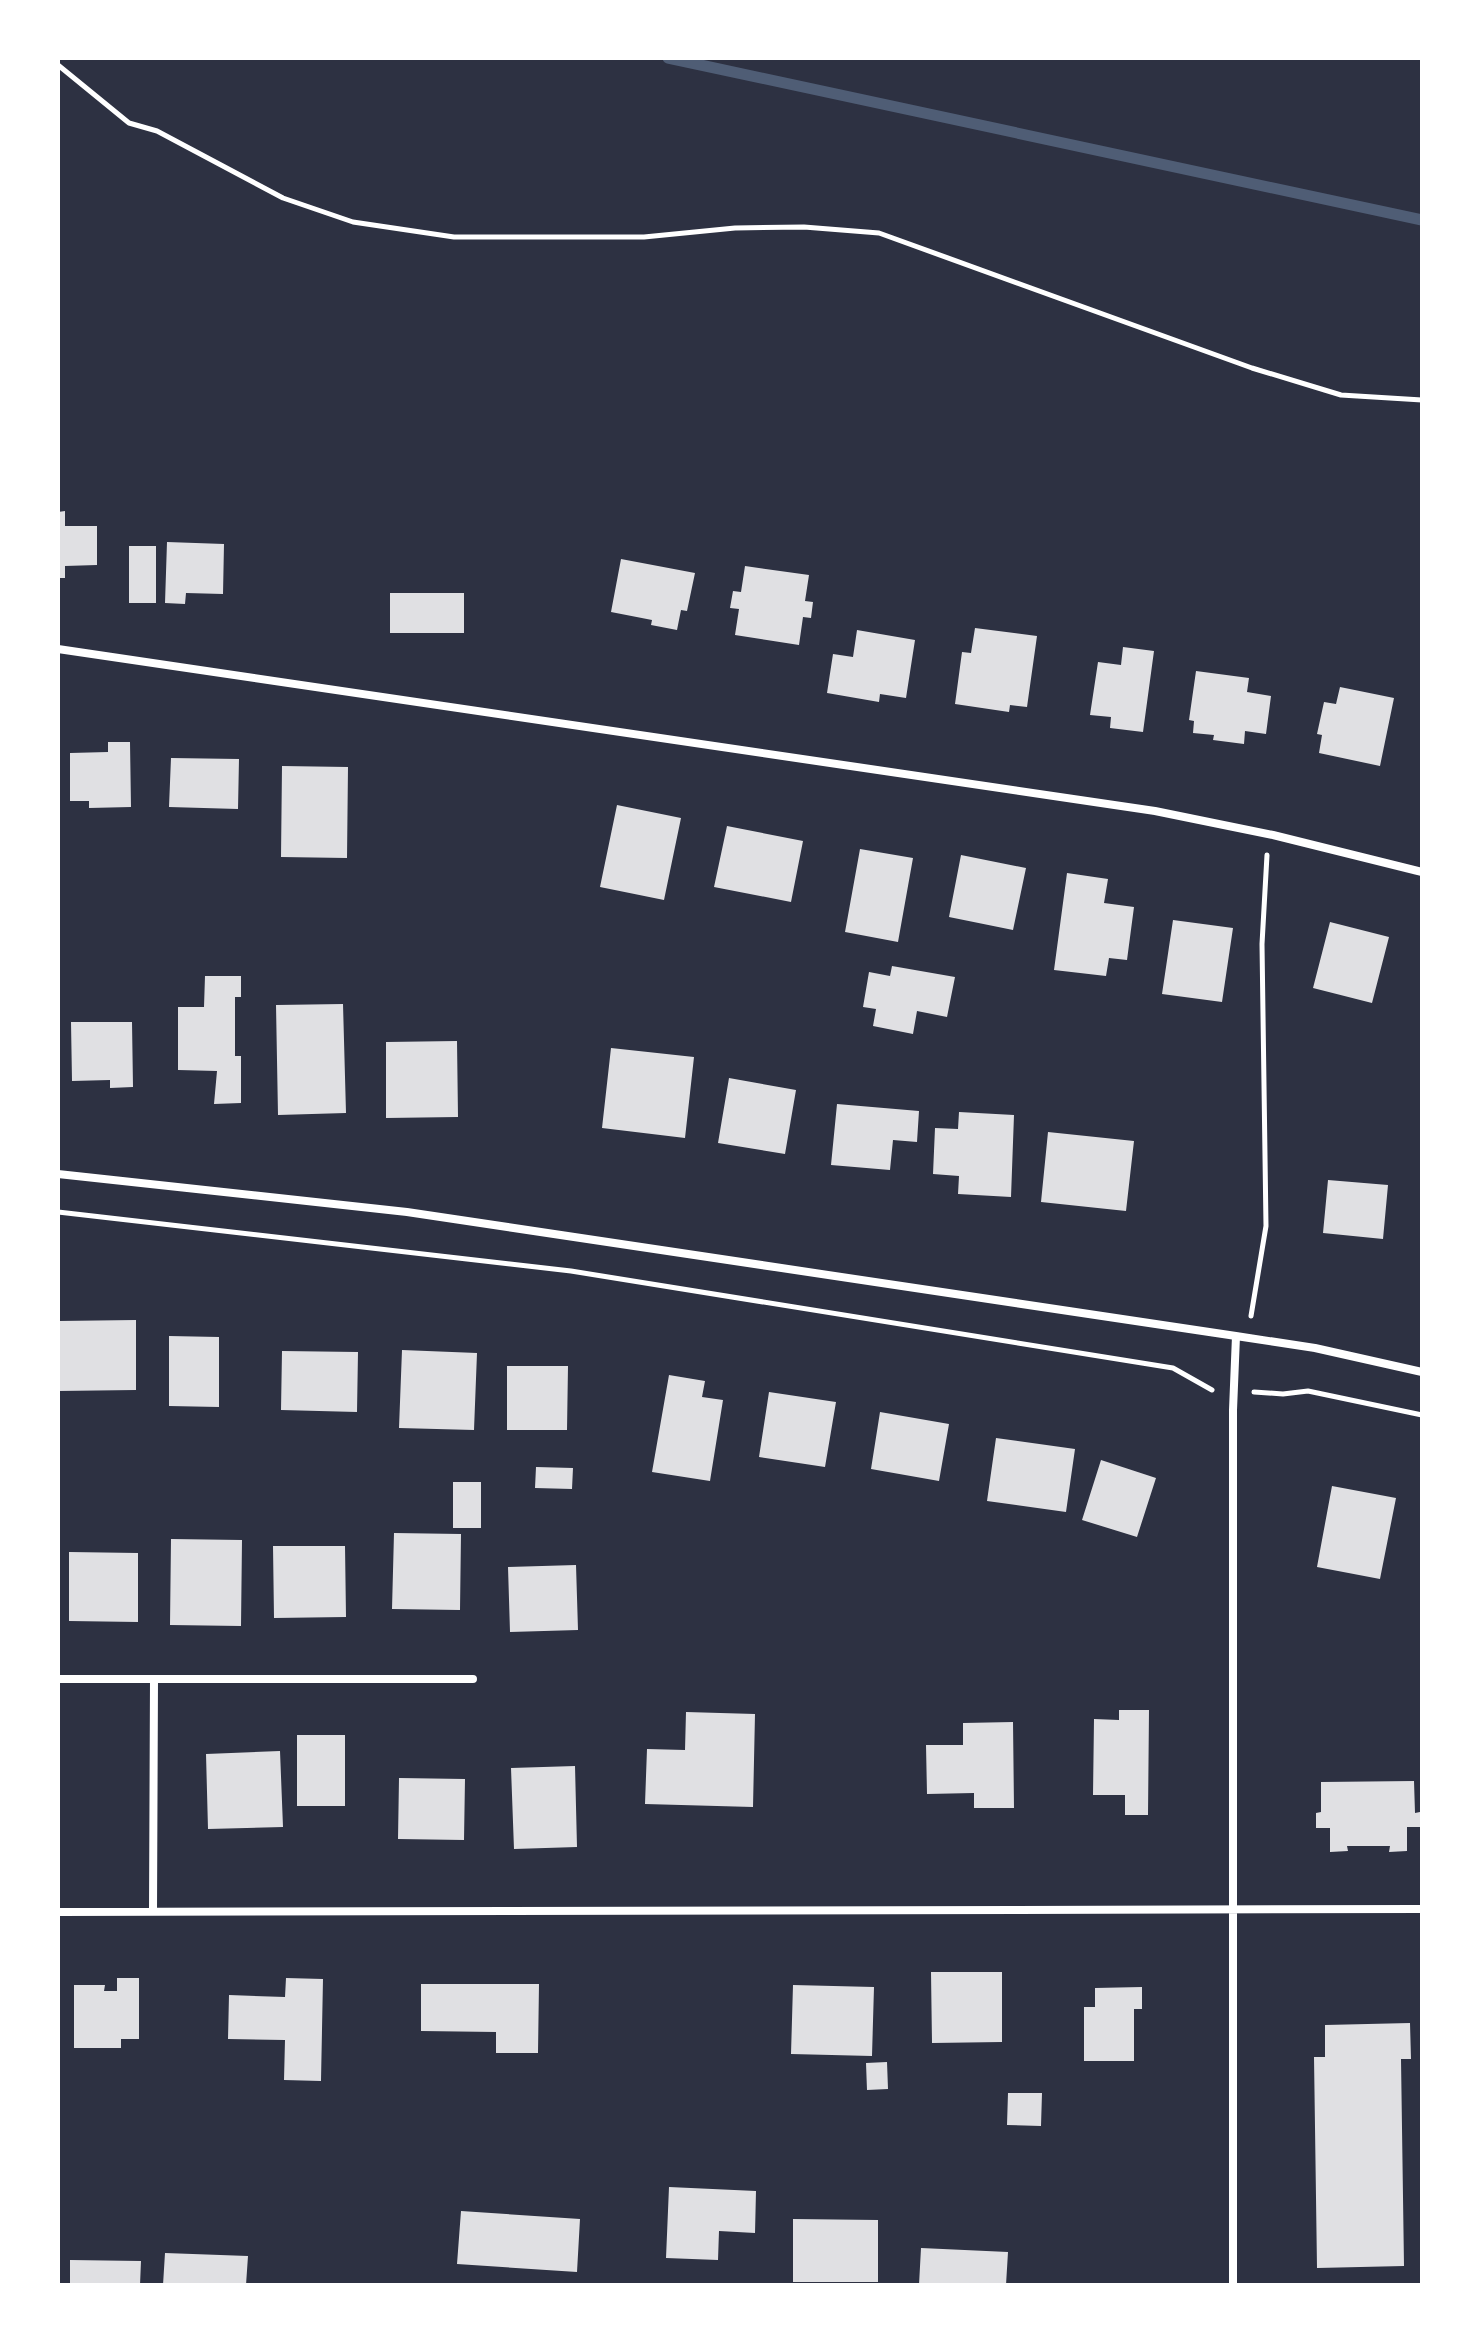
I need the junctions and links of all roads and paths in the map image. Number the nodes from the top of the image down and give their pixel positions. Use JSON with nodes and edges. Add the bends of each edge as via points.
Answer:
{"nodes":[{"id":1,"x":58,"y":65,"type":"edge"},
{"id":2,"x":1422,"y":400,"type":"edge"},
{"id":3,"x":58,"y":649,"type":"edge"},
{"id":4,"x":1273,"y":835,"type":"junction"},
{"id":5,"x":1422,"y":872,"type":"edge"},
{"id":6,"x":58,"y":1174,"type":"edge"},
{"id":7,"x":58,"y":1212,"type":"edge"},
{"id":8,"x":1236,"y":1336,"type":"junction"},
{"id":9,"x":1422,"y":1372,"type":"edge"},
{"id":10,"x":1213,"y":1390,"type":"dead end"},
{"id":11,"x":1254,"y":1392,"type":"dead end"},
{"id":12,"x":1422,"y":1415,"type":"edge"},
{"id":13,"x":58,"y":1679,"type":"edge"},
{"id":14,"x":154,"y":1679,"type":"junction"},
{"id":15,"x":473,"y":1679,"type":"dead end"},
{"id":16,"x":1233,"y":1907,"type":"junction"},
{"id":17,"x":1422,"y":1909,"type":"edge"},
{"id":18,"x":58,"y":1912,"type":"edge"},
{"id":19,"x":153,"y":1912,"type":"junction"},
{"id":20,"x":1233,"y":2285,"type":"edge"}],
"edges":[{"from":1,"to":2,"type":"path","via":[[129,123],[157,131],[283,198],[353,222],[454,237],[644,237],[749,227],[879,233],[1252,368],[1341,395]]},
{"from":3,"to":4,"type":"street","via":[[1140,809]]},
{"from":4,"to":5,"type":"street"},
{"from":4,"to":8,"type":"path","via":[[1265,865],[1262,944],[1266,1226],[1253,1313]]},
{"from":6,"to":8,"type":"street","via":[[407,1212]]},
{"from":7,"to":10,"type":"path","via":[[571,1271],[1173,1368]]},
{"from":8,"to":9,"type":"street"},
{"from":8,"to":16,"type":"street"},
{"from":11,"to":12,"type":"path","via":[[1308,1391]]},
{"from":13,"to":14,"type":"street"},
{"from":14,"to":15,"type":"street"},
{"from":14,"to":19,"type":"street"},
{"from":16,"to":17,"type":"street"},
{"from":16,"to":19,"type":"street"},
{"from":16,"to":20,"type":"street"},
{"from":18,"to":19,"type":"street"}]}
